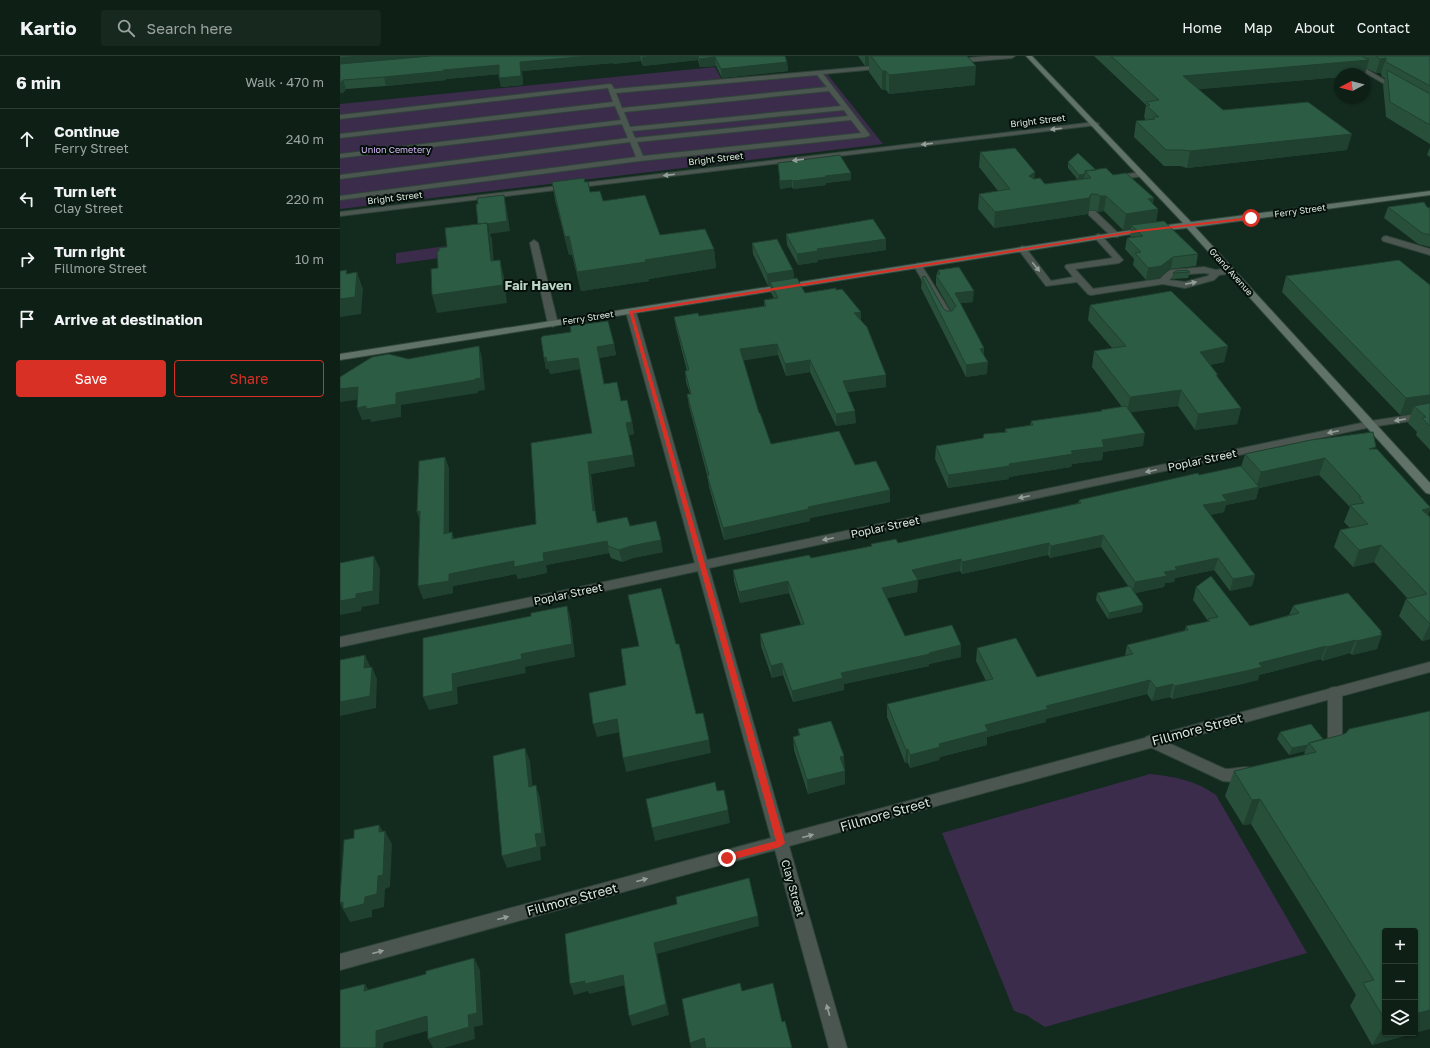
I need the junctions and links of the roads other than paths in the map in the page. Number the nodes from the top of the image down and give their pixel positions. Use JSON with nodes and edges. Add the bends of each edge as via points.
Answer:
{"nodes":[{"id":1,"x":1012,"y":56,"type":"edge"},
{"id":2,"x":1029,"y":56,"type":"edge"},
{"id":3,"x":1339,"y":56,"type":"edge"},
{"id":4,"x":950,"y":61,"type":"edge"},
{"id":5,"x":896,"y":66,"type":"edge"},
{"id":6,"x":819,"y":73,"type":"junction"},
{"id":7,"x":831,"y":89,"type":"junction"},
{"id":8,"x":612,"y":92,"type":"junction"},
{"id":9,"x":1402,"y":93,"type":"edge"},
{"id":10,"x":618,"y":107,"type":"junction"},
{"id":11,"x":845,"y":108,"type":"junction"},
{"id":12,"x":340,"y":117,"type":"edge"},
{"id":13,"x":853,"y":118,"type":"junction"},
{"id":14,"x":1095,"y":124,"type":"junction"},
{"id":15,"x":626,"y":126,"type":"junction"},
{"id":16,"x":340,"y":136,"type":"edge"},
{"id":17,"x":632,"y":140,"type":"junction"},
{"id":18,"x":340,"y":156,"type":"edge"},
{"id":19,"x":640,"y":159,"type":"junction"},
{"id":20,"x":1141,"y":174,"type":"junction"},
{"id":21,"x":340,"y":177,"type":"edge"},
{"id":22,"x":1109,"y":179,"type":"edge"},
{"id":23,"x":1430,"y":193,"type":"edge"},
{"id":24,"x":340,"y":198,"type":"edge"},
{"id":25,"x":1092,"y":213,"type":"edge"},
{"id":26,"x":340,"y":214,"type":"edge"},
{"id":27,"x":1188,"y":225,"type":"junction"},
{"id":28,"x":1115,"y":235,"type":"junction"},
{"id":29,"x":1098,"y":237,"type":"junction"},
{"id":30,"x":1386,"y":239,"type":"dead end"},
{"id":31,"x":534,"y":243,"type":"dead end"},
{"id":32,"x":1022,"y":250,"type":"junction"},
{"id":33,"x":1430,"y":252,"type":"edge"},
{"id":34,"x":918,"y":266,"type":"junction"},
{"id":35,"x":1230,"y":271,"type":"junction"},
{"id":36,"x":1216,"y":272,"type":"junction"},
{"id":37,"x":1079,"y":279,"type":"junction"},
{"id":38,"x":1163,"y":281,"type":"junction"},
{"id":39,"x":631,"y":312,"type":"junction"},
{"id":40,"x":949,"y":318,"type":"edge"},
{"id":41,"x":553,"y":324,"type":"junction"},
{"id":42,"x":340,"y":357,"type":"edge"},
{"id":43,"x":1430,"y":415,"type":"edge"},
{"id":44,"x":1371,"y":424,"type":"junction"},
{"id":45,"x":1430,"y":490,"type":"edge"},
{"id":46,"x":701,"y":565,"type":"junction"},
{"id":47,"x":340,"y":642,"type":"edge"},
{"id":48,"x":1430,"y":666,"type":"edge"},
{"id":49,"x":1335,"y":692,"type":"junction"},
{"id":50,"x":1151,"y":741,"type":"junction"},
{"id":51,"x":1322,"y":755,"type":"edge"},
{"id":52,"x":1264,"y":769,"type":"edge"},
{"id":53,"x":780,"y":843,"type":"junction"},
{"id":54,"x":340,"y":962,"type":"edge"},
{"id":55,"x":838,"y":1048,"type":"edge"}],
"edges":[{"from":1,"to":4,"type":"street"},
{"from":2,"to":14,"type":"main road","name":"Grand Avenue"},
{"from":3,"to":9,"type":"street"},
{"from":5,"to":6,"type":"street"},
{"from":6,"to":7,"type":"street"},
{"from":6,"to":8,"type":"street"},
{"from":7,"to":10,"type":"street"},
{"from":7,"to":11,"type":"street"},
{"from":8,"to":10,"type":"street"},
{"from":8,"to":12,"type":"street","via":[[610,86]]},
{"from":10,"to":15,"type":"street"},
{"from":10,"to":16,"type":"street"},
{"from":11,"to":13,"type":"street"},
{"from":11,"to":15,"type":"street"},
{"from":13,"to":17,"type":"street"},
{"from":13,"to":19,"type":"street","via":[[866,135]]},
{"from":14,"to":20,"type":"main road","name":"Grand Avenue"},
{"from":14,"to":26,"type":"street","name":"Bright Street","one_way":true},
{"from":15,"to":17,"type":"street"},
{"from":15,"to":18,"type":"street"},
{"from":17,"to":19,"type":"street"},
{"from":17,"to":21,"type":"street"},
{"from":19,"to":24,"type":"street"},
{"from":20,"to":22,"type":"street"},
{"from":20,"to":27,"type":"main road","name":"Grand Avenue"},
{"from":23,"to":27,"type":"main road","name":"Ferry Street"},
{"from":25,"to":28,"type":"street"},
{"from":27,"to":28,"type":"main road","name":"Ferry Street"},
{"from":27,"to":35,"type":"main road","name":"Grand Avenue"},
{"from":28,"to":29,"type":"main road","name":"Ferry Street"},
{"from":29,"to":32,"type":"main road","name":"Ferry Street"},
{"from":29,"to":37,"type":"street","via":[[1119,260],[1069,267]]},
{"from":30,"to":33,"type":"street"},
{"from":31,"to":41,"type":"street"},
{"from":32,"to":34,"type":"main road","name":"Ferry Street"},
{"from":32,"to":37,"type":"street","one_way":true,"via":[[1049,284]]},
{"from":34,"to":39,"type":"main road","name":"Ferry Street"},
{"from":34,"to":40,"type":"street"},
{"from":35,"to":36,"type":"street"},
{"from":35,"to":44,"type":"main road","name":"Grand Avenue"},
{"from":36,"to":38,"type":"street","via":[[1204,270],[1171,273]]},
{"from":38,"to":36,"type":"street","one_way":true,"via":[[1185,284],[1211,278]]},
{"from":37,"to":38,"type":"street","via":[[1091,292]]},
{"from":39,"to":41,"type":"main road","name":"Ferry Street"},
{"from":39,"to":46,"type":"street","name":"Clay Street"},
{"from":41,"to":42,"type":"main road","name":"Ferry Street"},
{"from":43,"to":44,"type":"street","name":"Poplar Street","one_way":true},
{"from":44,"to":45,"type":"main road","name":"Grand Avenue"},
{"from":44,"to":46,"type":"street","name":"Poplar Street","one_way":true},
{"from":46,"to":47,"type":"street","name":"Poplar Street"},
{"from":46,"to":53,"type":"street","name":"Clay Street"},
{"from":48,"to":49,"type":"street","name":"Fillmore Street"},
{"from":49,"to":50,"type":"street","name":"Fillmore Street"},
{"from":49,"to":51,"type":"street","via":[[1335,747],[1330,753]]},
{"from":50,"to":52,"type":"street","via":[[1223,775],[1234,776]]},
{"from":53,"to":50,"type":"street","name":"Fillmore Street","one_way":true},
{"from":54,"to":53,"type":"street","name":"Fillmore Street","one_way":true},
{"from":55,"to":53,"type":"street","name":"Clay Street","one_way":true}]}
